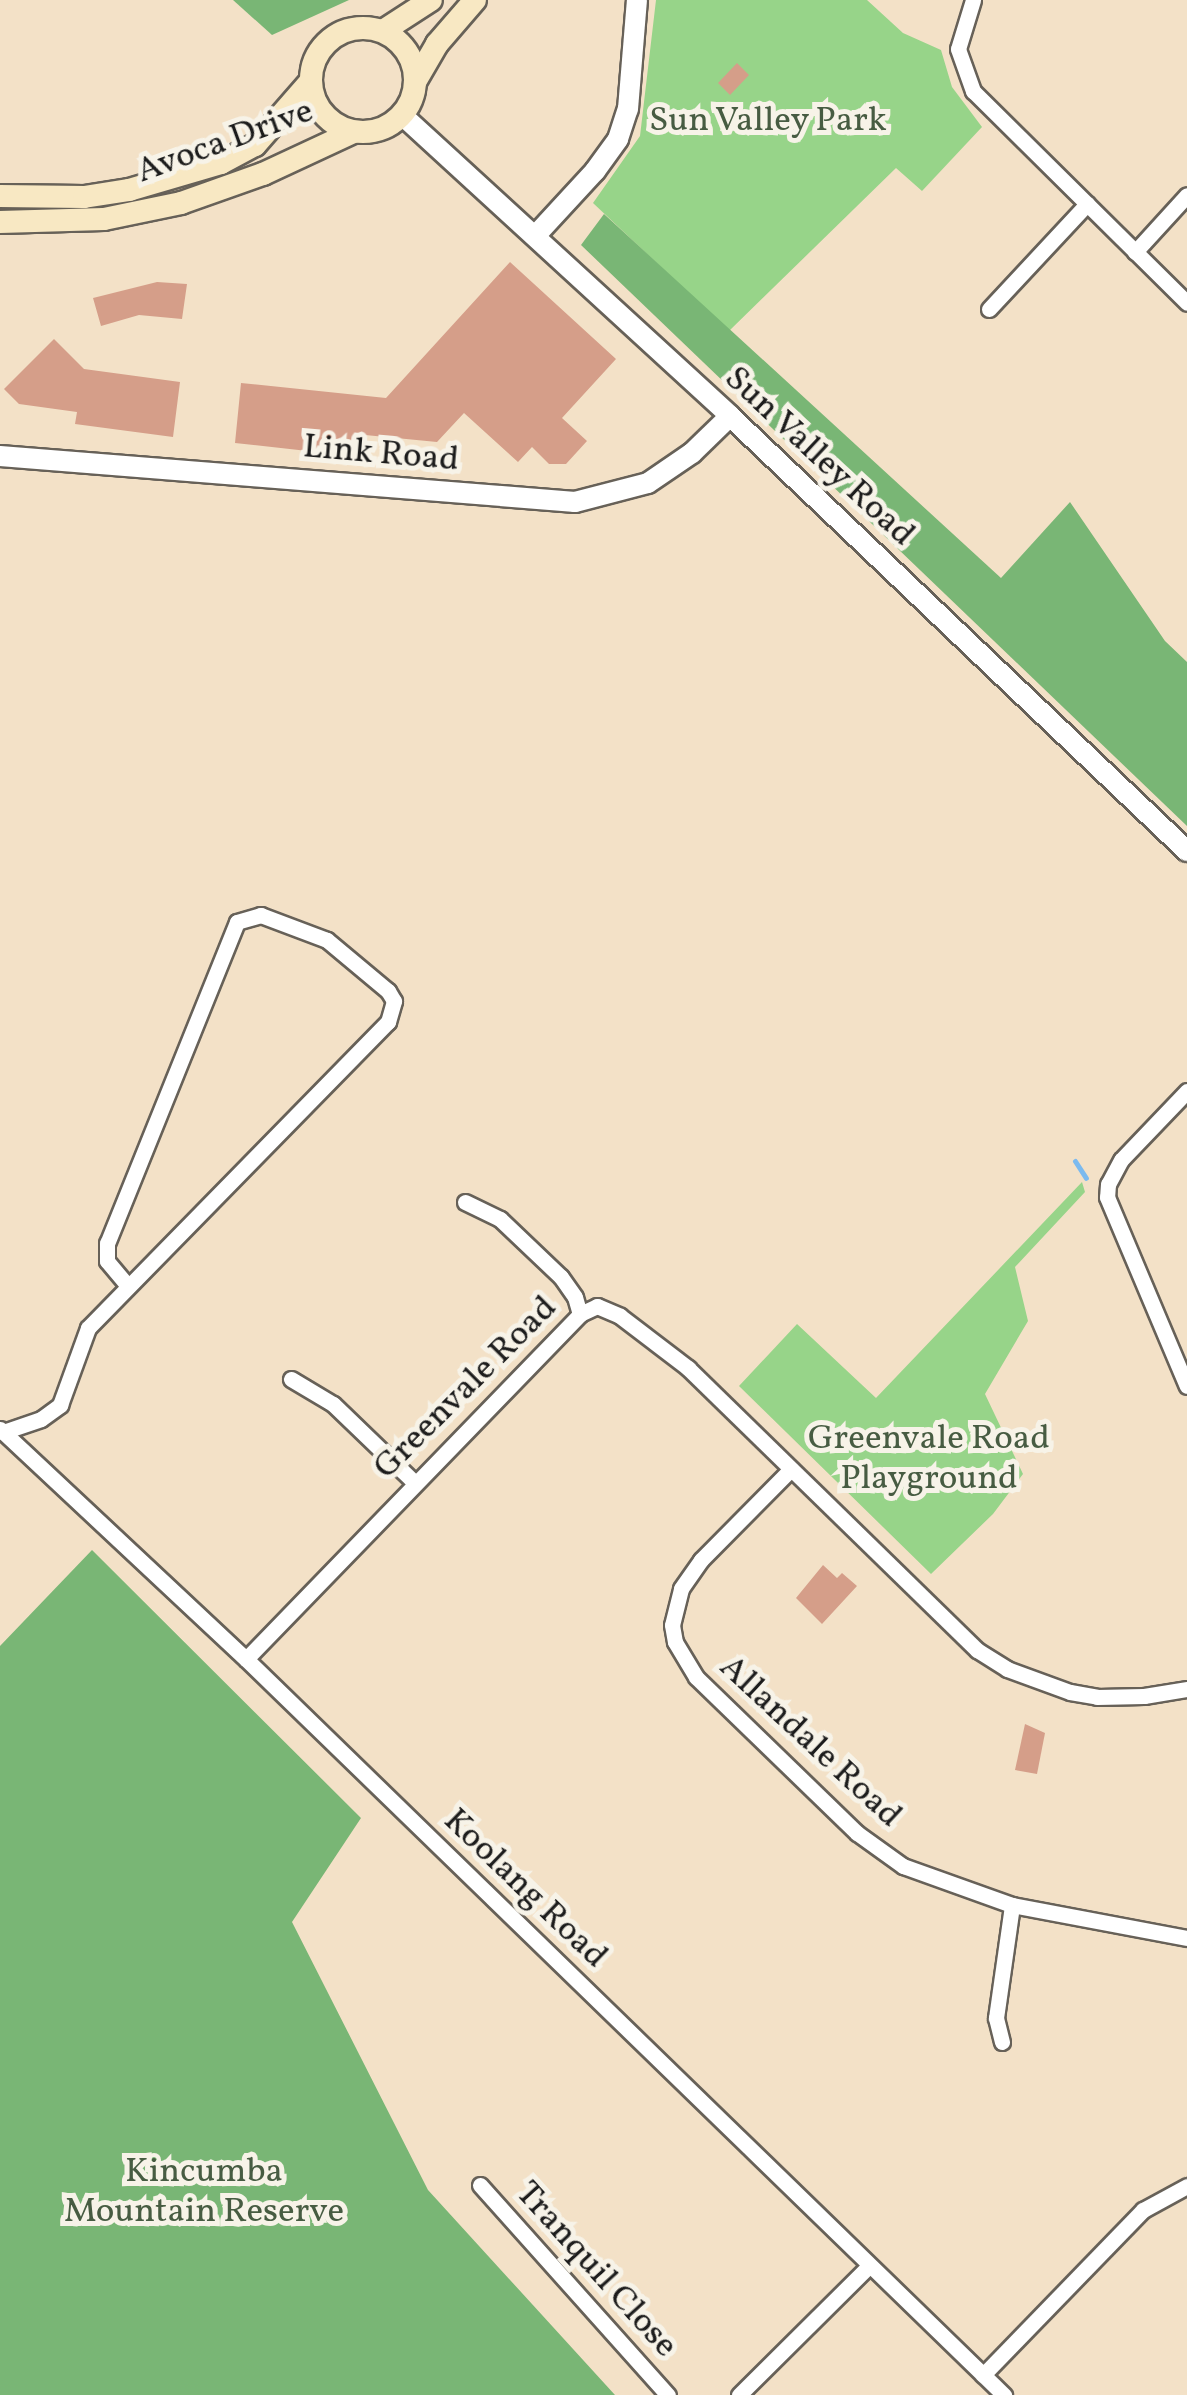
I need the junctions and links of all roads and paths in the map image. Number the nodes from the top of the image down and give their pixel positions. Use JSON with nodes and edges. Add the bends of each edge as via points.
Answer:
{"nodes":[{"id":1,"x":431,"y":0,"type":"edge"},
{"id":2,"x":476,"y":0,"type":"edge"},
{"id":3,"x":637,"y":0,"type":"edge"},
{"id":4,"x":972,"y":0,"type":"edge"},
{"id":5,"x":383,"y":31,"type":"junction"},
{"id":6,"x":310,"y":82,"type":"junction"},
{"id":7,"x":415,"y":82,"type":"junction"},
{"id":8,"x":402,"y":115,"type":"junction"},
{"id":9,"x":353,"y":132,"type":"junction"},
{"id":10,"x":0,"y":196,"type":"edge"},
{"id":11,"x":1187,"y":196,"type":"edge"},
{"id":12,"x":1087,"y":204,"type":"junction"},
{"id":13,"x":0,"y":222,"type":"edge"},
{"id":14,"x":536,"y":235,"type":"junction"},
{"id":15,"x":1135,"y":252,"type":"junction"},
{"id":16,"x":1187,"y":303,"type":"edge"},
{"id":17,"x":990,"y":309,"type":"dead end"},
{"id":18,"x":730,"y":416,"type":"junction"},
{"id":19,"x":0,"y":456,"type":"edge"},
{"id":20,"x":1187,"y":851,"type":"edge"},
{"id":21,"x":1187,"y":1090,"type":"edge"},
{"id":22,"x":465,"y":1202,"type":"dead end"},
{"id":23,"x":128,"y":1286,"type":"junction"},
{"id":24,"x":580,"y":1314,"type":"junction"},
{"id":25,"x":291,"y":1379,"type":"dead end"},
{"id":26,"x":1187,"y":1386,"type":"edge"},
{"id":27,"x":2,"y":1430,"type":"edge"},
{"id":28,"x":791,"y":1468,"type":"junction"},
{"id":29,"x":414,"y":1482,"type":"junction"},
{"id":30,"x":246,"y":1658,"type":"junction"},
{"id":31,"x":1187,"y":1690,"type":"edge"},
{"id":32,"x":1012,"y":1905,"type":"junction"},
{"id":33,"x":1187,"y":1938,"type":"edge"},
{"id":34,"x":1002,"y":2042,"type":"dead end"},
{"id":35,"x":480,"y":2184,"type":"dead end"},
{"id":36,"x":1187,"y":2186,"type":"edge"},
{"id":37,"x":868,"y":2266,"type":"junction"},
{"id":38,"x":983,"y":2374,"type":"junction"},
{"id":39,"x":668,"y":2395,"type":"edge"},
{"id":40,"x":739,"y":2395,"type":"edge"},
{"id":41,"x":1004,"y":2395,"type":"edge"}],
"edges":[{"from":1,"to":5,"type":"main road"},
{"from":2,"to":7,"type":"main road","via":[[437,44]]},
{"from":3,"to":14,"type":"street","via":[[624,124],[595,171]]},
{"from":4,"to":12,"type":"street","via":[[958,49],[973,91]]},
{"from":5,"to":6,"type":"main road","via":[[351,28],[334,36],[312,63]]},
{"from":5,"to":7,"type":"main road","via":[[408,54]]},
{"from":6,"to":9,"type":"main road","via":[[324,114]]},
{"from":6,"to":10,"type":"main road","name":"Avoca Drive","via":[[255,145],[221,163],[99,194]]},
{"from":7,"to":8,"type":"main road"},
{"from":8,"to":9,"type":"main road","via":[[371,132]]},
{"from":8,"to":14,"type":"street","name":"Sun Valley Road"},
{"from":9,"to":13,"type":"main road","name":"Avoca Drive","via":[[181,204],[104,218]]},
{"from":11,"to":15,"type":"street"},
{"from":12,"to":15,"type":"street"},
{"from":12,"to":17,"type":"street"},
{"from":14,"to":18,"type":"street","name":"Sun Valley Road"},
{"from":15,"to":16,"type":"street"},
{"from":18,"to":19,"type":"street","name":"Link Road","via":[[692,454],[648,483],[576,502]]},
{"from":18,"to":20,"type":"street","name":"Sun Valley Road"},
{"from":21,"to":26,"type":"street","via":[[1120,1160],[1107,1197]]},
{"from":22,"to":24,"type":"street","via":[[500,1219],[560,1277]]},
{"from":23,"to":23,"type":"street","via":[[388,1022],[394,1001],[388,991],[326,940],[260,915],[236,922],[106,1242],[107,1261]]},
{"from":23,"to":27,"type":"street","via":[[84,1334],[60,1404],[41,1420]]},
{"from":24,"to":28,"type":"street","name":"Greenvale Road","via":[[604,1308],[645,1334]]},
{"from":24,"to":29,"type":"street","name":"Greenvale Road"},
{"from":25,"to":29,"type":"street","via":[[333,1404]]},
{"from":27,"to":30,"type":"street","name":"Koolang Road"},
{"from":28,"to":31,"type":"street","name":"Greenvale Road","via":[[978,1650],[1007,1669],[1044,1686],[1097,1697]]},
{"from":28,"to":32,"type":"street","name":"Allandale Road","via":[[681,1589],[672,1625],[684,1660],[877,1850],[903,1866]]},
{"from":29,"to":30,"type":"street","name":"Greenvale Road"},
{"from":30,"to":37,"type":"street","name":"Koolang Road"},
{"from":32,"to":33,"type":"street","name":"Allandale Road"},
{"from":32,"to":34,"type":"street","via":[[996,2018]]},
{"from":35,"to":39,"type":"street","name":"Tranquil Close"},
{"from":36,"to":38,"type":"street","via":[[1142,2210]]},
{"from":37,"to":38,"type":"street","name":"Koolang Road"},
{"from":37,"to":40,"type":"street"},
{"from":38,"to":41,"type":"street","name":"Koolang Road"}]}
